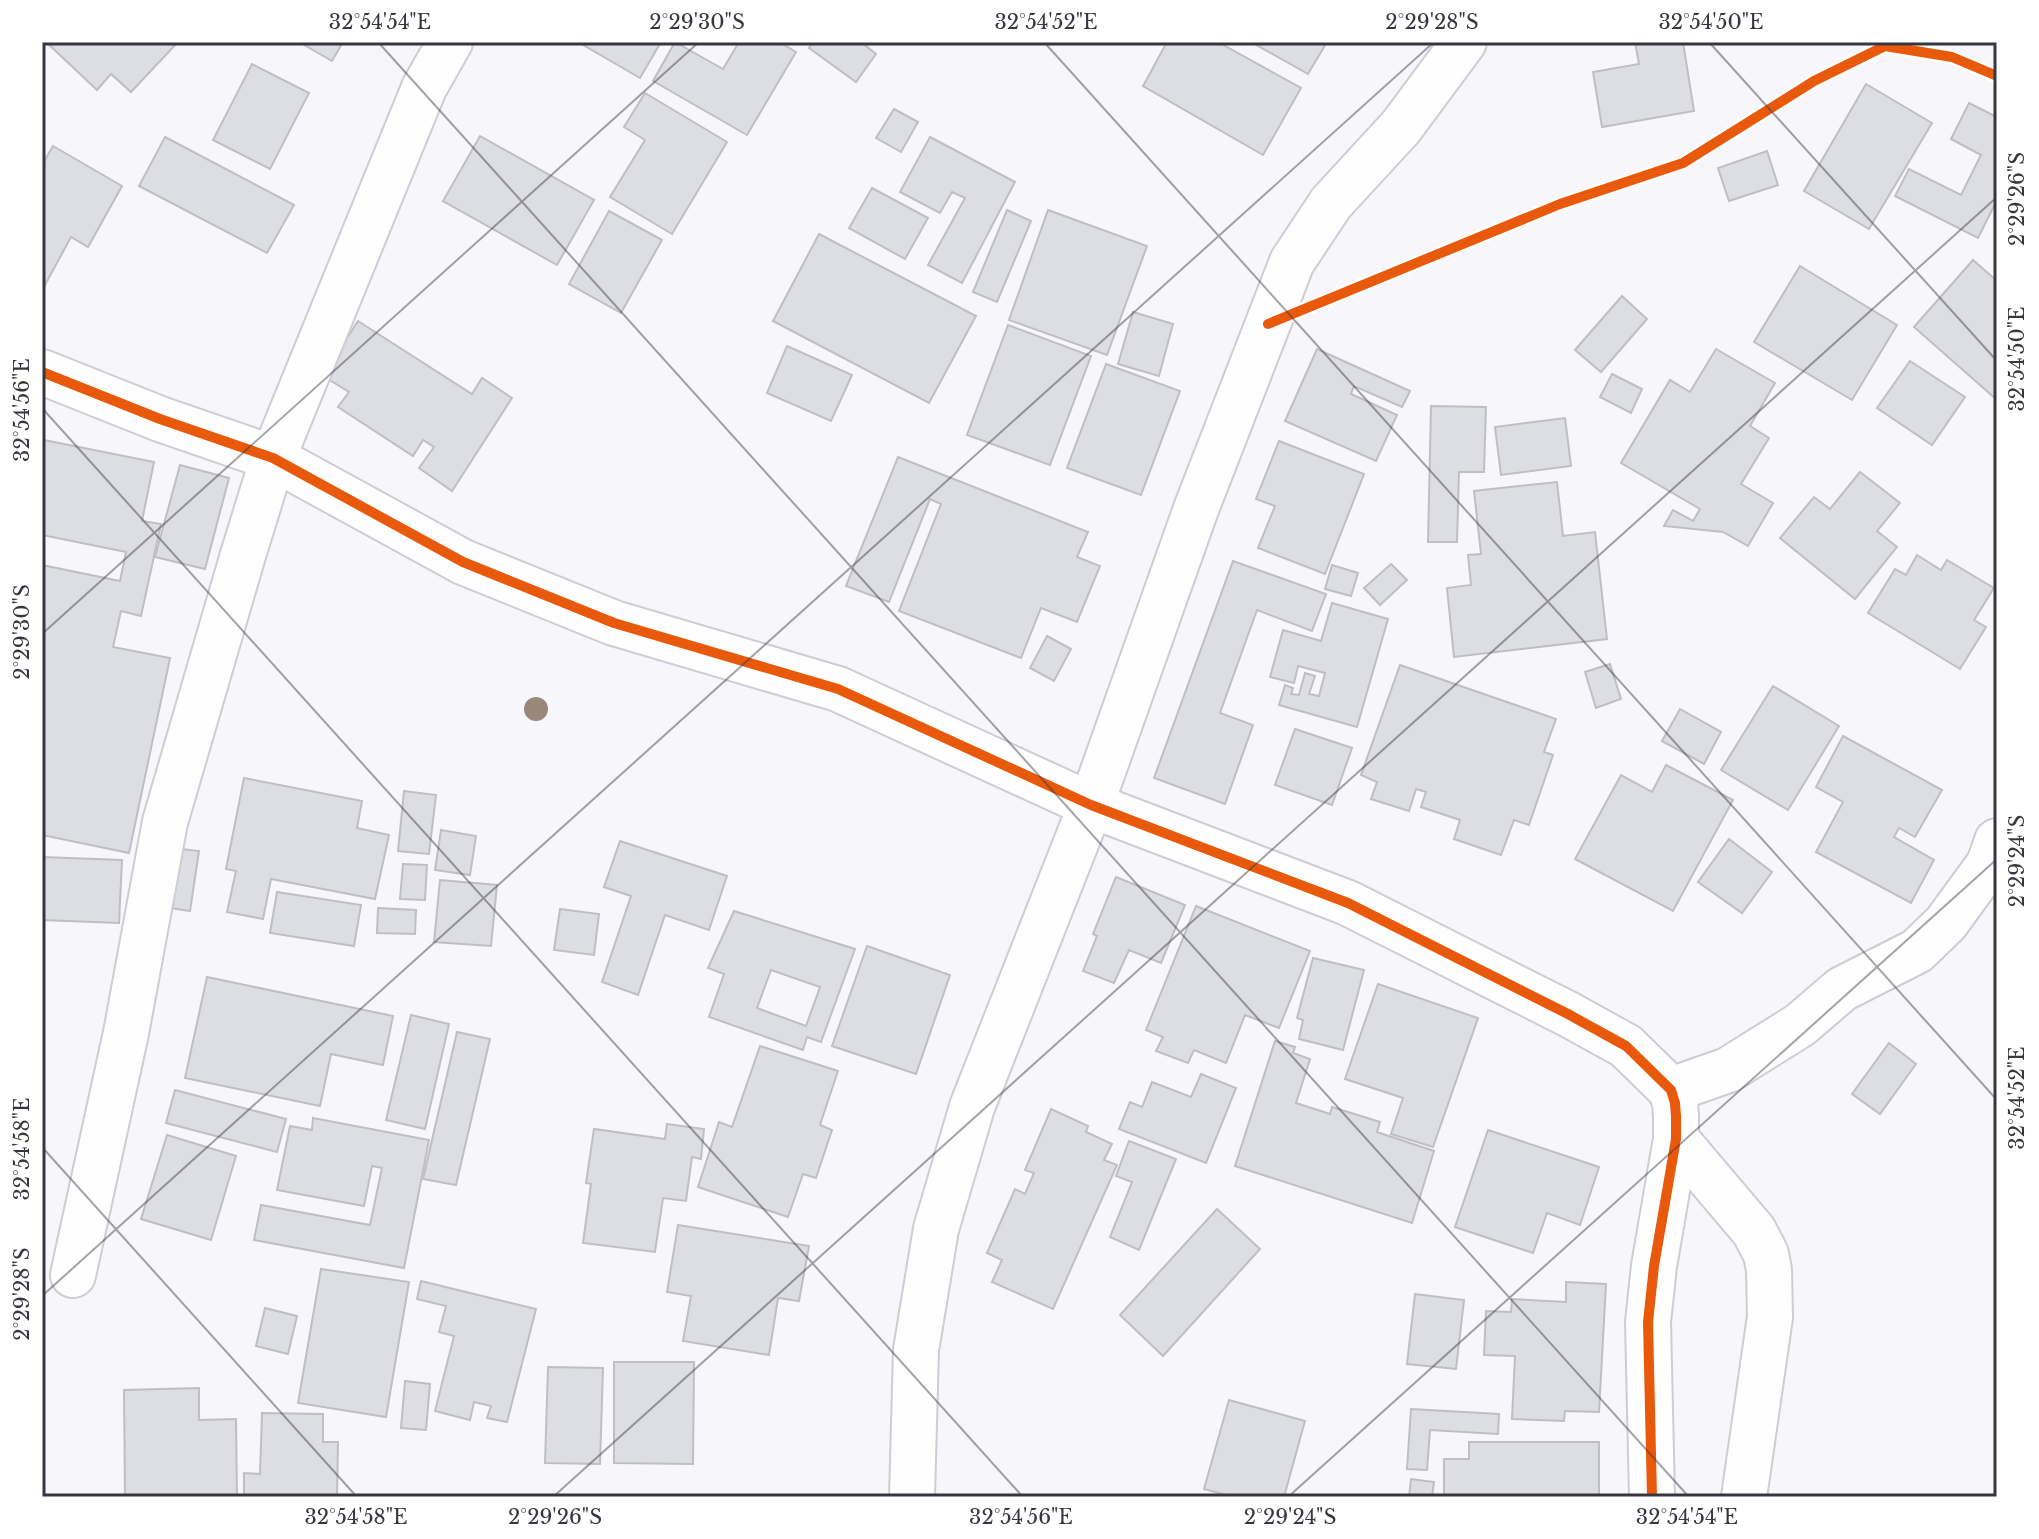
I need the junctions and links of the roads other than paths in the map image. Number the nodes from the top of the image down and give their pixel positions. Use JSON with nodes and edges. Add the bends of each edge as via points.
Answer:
{"nodes":[{"id":1,"x":450,"y":42,"type":"edge"},
{"id":2,"x":1464,"y":42,"type":"edge"},
{"id":3,"x":42,"y":372,"type":"edge"},
{"id":4,"x":273,"y":458,"type":"junction"},
{"id":5,"x":1091,"y":805,"type":"junction"},
{"id":6,"x":1997,"y":841,"type":"edge"},
{"id":7,"x":1671,"y":1090,"type":"junction"},
{"id":8,"x":1676,"y":1139,"type":"junction"},
{"id":9,"x":73,"y":1275,"type":"dead end"},
{"id":10,"x":912,"y":1497,"type":"edge"},
{"id":11,"x":1652,"y":1497,"type":"edge"},
{"id":12,"x":1744,"y":1497,"type":"edge"}],
"edges":[{"from":1,"to":4,"type":"street","via":[[424,88]]},
{"from":2,"to":5,"type":"street","via":[[1401,127],[1331,203],[1292,262],[1196,509]]},
{"from":3,"to":4,"type":"street"},
{"from":4,"to":5,"type":"street","via":[[463,562],[614,623],[838,689]]},
{"from":4,"to":9,"type":"street","via":[[165,822]]},
{"from":5,"to":7,"type":"street","via":[[1348,903],[1626,1046]]},
{"from":5,"to":10,"type":"street","via":[[972,1107],[936,1229],[916,1350]]},
{"from":6,"to":7,"type":"street","via":[[1989,864],[1946,923],[1917,951],[1842,989],[1800,1025],[1728,1070]]},
{"from":7,"to":8,"type":"street"},
{"from":8,"to":11,"type":"street","via":[[1648,1322]]},
{"from":8,"to":12,"type":"street","via":[[1754,1231],[1766,1254],[1770,1317]]}]}
